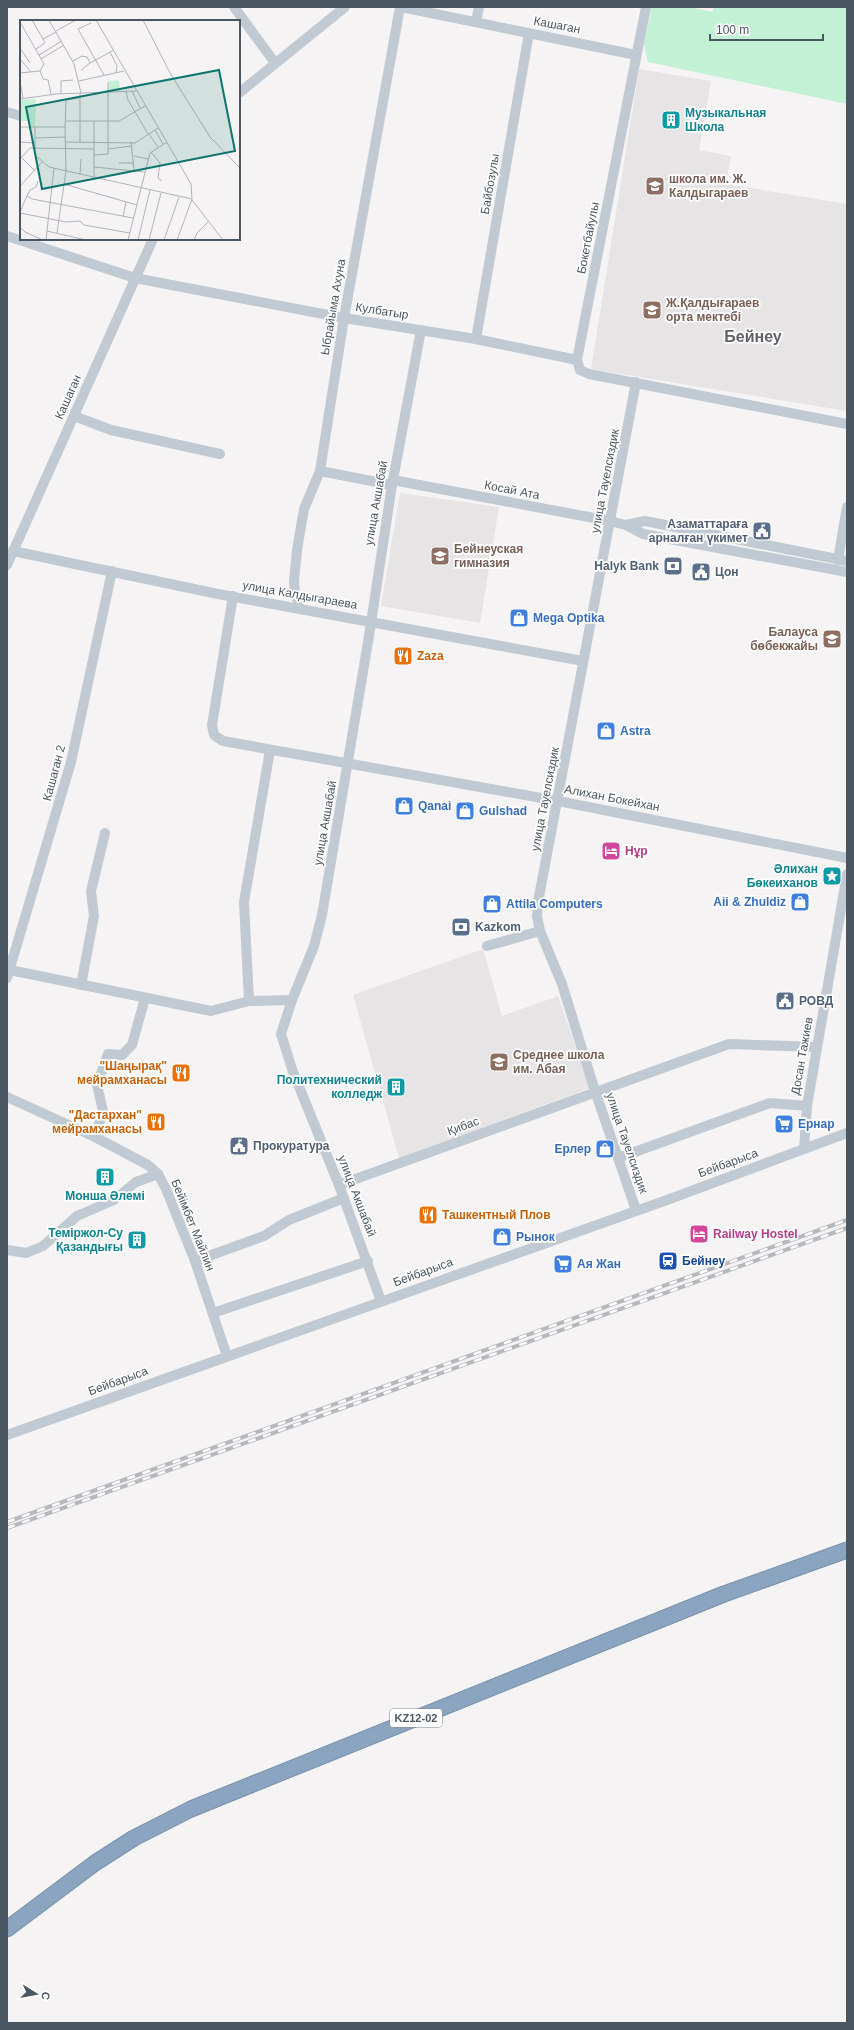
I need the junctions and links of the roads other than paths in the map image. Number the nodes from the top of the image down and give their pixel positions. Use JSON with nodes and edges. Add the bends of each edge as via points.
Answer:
{"nodes":[{"id":1,"x":234,"y":7,"type":"edge"},
{"id":2,"x":345,"y":7,"type":"edge"},
{"id":3,"x":400,"y":7,"type":"edge"},
{"id":4,"x":479,"y":7,"type":"edge"},
{"id":5,"x":646,"y":7,"type":"edge"},
{"id":6,"x":476,"y":22,"type":"junction"},
{"id":7,"x":529,"y":33,"type":"junction"},
{"id":8,"x":636,"y":55,"type":"junction"},
{"id":9,"x":275,"y":63,"type":"junction"},
{"id":10,"x":240,"y":92,"type":"edge"},
{"id":11,"x":7,"y":112,"type":"edge"},
{"id":12,"x":20,"y":116,"type":"edge"},
{"id":13,"x":7,"y":236,"type":"edge"},
{"id":14,"x":152,"y":240,"type":"edge"},
{"id":15,"x":135,"y":278,"type":"junction"},
{"id":16,"x":344,"y":318,"type":"junction"},
{"id":17,"x":421,"y":330,"type":"junction"},
{"id":18,"x":476,"y":340,"type":"junction"},
{"id":19,"x":577,"y":360,"type":"junction"},
{"id":20,"x":636,"y":382,"type":"junction"},
{"id":21,"x":74,"y":416,"type":"junction"},
{"id":22,"x":847,"y":424,"type":"edge"},
{"id":23,"x":220,"y":454,"type":"dead end"},
{"id":24,"x":320,"y":471,"type":"junction"},
{"id":25,"x":392,"y":483,"type":"junction"},
{"id":26,"x":847,"y":507,"type":"edge"},
{"id":27,"x":610,"y":521,"type":"junction"},
{"id":28,"x":626,"y":525,"type":"junction"},
{"id":29,"x":732,"y":538,"type":"junction"},
{"id":30,"x":730,"y":550,"type":"junction"},
{"id":31,"x":13,"y":551,"type":"junction"},
{"id":32,"x":843,"y":560,"type":"edge"},
{"id":33,"x":7,"y":565,"type":"edge"},
{"id":34,"x":112,"y":572,"type":"junction"},
{"id":35,"x":847,"y":572,"type":"edge"},
{"id":36,"x":233,"y":596,"type":"junction"},
{"id":37,"x":301,"y":609,"type":"junction"},
{"id":38,"x":371,"y":621,"type":"junction"},
{"id":39,"x":583,"y":661,"type":"junction"},
{"id":40,"x":270,"y":750,"type":"junction"},
{"id":41,"x":348,"y":763,"type":"junction"},
{"id":42,"x":558,"y":800,"type":"junction"},
{"id":43,"x":105,"y":833,"type":"dead end"},
{"id":44,"x":847,"y":858,"type":"edge"},
{"id":45,"x":847,"y":874,"type":"edge"},
{"id":46,"x":540,"y":931,"type":"junction"},
{"id":47,"x":488,"y":946,"type":"dead end"},
{"id":48,"x":8,"y":974,"type":"edge"},
{"id":49,"x":81,"y":985,"type":"junction"},
{"id":50,"x":145,"y":998,"type":"junction"},
{"id":51,"x":292,"y":1000,"type":"junction"},
{"id":52,"x":249,"y":1001,"type":"junction"},
{"id":53,"x":817,"y":1047,"type":"junction"},
{"id":54,"x":595,"y":1091,"type":"junction"},
{"id":55,"x":7,"y":1097,"type":"edge"},
{"id":56,"x":807,"y":1106,"type":"junction"},
{"id":57,"x":847,"y":1133,"type":"edge"},
{"id":58,"x":95,"y":1137,"type":"junction"},
{"id":59,"x":804,"y":1149,"type":"junction"},
{"id":60,"x":618,"y":1158,"type":"junction"},
{"id":61,"x":158,"y":1174,"type":"junction"},
{"id":62,"x":339,"y":1185,"type":"junction"},
{"id":63,"x":344,"y":1198,"type":"junction"},
{"id":64,"x":636,"y":1210,"type":"junction"},
{"id":65,"x":7,"y":1250,"type":"edge"},
{"id":66,"x":195,"y":1261,"type":"junction"},
{"id":67,"x":368,"y":1261,"type":"junction"},
{"id":68,"x":381,"y":1301,"type":"junction"},
{"id":69,"x":213,"y":1313,"type":"junction"},
{"id":70,"x":227,"y":1356,"type":"junction"},
{"id":71,"x":7,"y":1435,"type":"edge"},
{"id":72,"x":847,"y":1550,"type":"edge"},
{"id":73,"x":7,"y":1929,"type":"edge"}],
"edges":[{"from":1,"to":9,"type":"street"},
{"from":2,"to":9,"type":"street"},
{"from":3,"to":6,"type":"street","name":"Кашаган"},
{"from":3,"to":16,"type":"street","name":"Ыбрайыма Ахуна"},
{"from":4,"to":6,"type":"street"},
{"from":5,"to":8,"type":"street","name":"Бокетбайулы"},
{"from":6,"to":7,"type":"street","name":"Кашаган"},
{"from":7,"to":8,"type":"street","name":"Кашаган"},
{"from":7,"to":18,"type":"street","name":"Байбозулы"},
{"from":8,"to":19,"type":"street","name":"Бокетбайулы"},
{"from":9,"to":10,"type":"street"},
{"from":11,"to":12,"type":"street"},
{"from":13,"to":15,"type":"street","name":"Кулбатыр"},
{"from":14,"to":15,"type":"street","name":"Кашаган"},
{"from":15,"to":16,"type":"street","name":"Кулбатыр"},
{"from":15,"to":21,"type":"street","name":"Кашаган"},
{"from":16,"to":17,"type":"street","name":"Кулбатыр"},
{"from":16,"to":24,"type":"street","name":"Ыбрайыма Ахуна"},
{"from":17,"to":18,"type":"street","name":"Кулбатыр"},
{"from":17,"to":25,"type":"street","name":"улица Акшабай"},
{"from":18,"to":19,"type":"street","name":"Кулбатыр"},
{"from":19,"to":20,"type":"street","via":[[580,370],[589,374]]},
{"from":20,"to":22,"type":"street"},
{"from":20,"to":27,"type":"street","name":"улица Тауелсиздик"},
{"from":21,"to":23,"type":"street","via":[[111,430]]},
{"from":21,"to":31,"type":"street","name":"Кашаган"},
{"from":24,"to":25,"type":"street","name":"Косай Ата"},
{"from":24,"to":37,"type":"street","name":"Ыбрайыма Ахуна","via":[[304,509],[296,550],[295,594]]},
{"from":25,"to":27,"type":"street","name":"Косай Ата"},
{"from":25,"to":38,"type":"street","name":"улица Акшабай"},
{"from":26,"to":32,"type":"street"},
{"from":27,"to":28,"type":"street","name":"Косай Ата"},
{"from":27,"to":39,"type":"street","name":"улица Тауелсиздик"},
{"from":28,"to":29,"type":"street","name":"Косай Ата","via":[[646,521]]},
{"from":28,"to":30,"type":"street","name":"Косай Ата","via":[[642,534]]},
{"from":29,"to":30,"type":"street"},
{"from":29,"to":32,"type":"street","name":"Косай Ата"},
{"from":30,"to":35,"type":"street","name":"Косай Ата"},
{"from":31,"to":33,"type":"street","name":"Кашаган"},
{"from":31,"to":34,"type":"street","name":"улица Калдыгараева"},
{"from":34,"to":36,"type":"street","name":"улица Калдыгараева"},
{"from":34,"to":48,"type":"street","name":"Кашаган 2","via":[[72,762]]},
{"from":36,"to":37,"type":"street","name":"улица Калдыгараева"},
{"from":36,"to":40,"type":"street","name":"Алихан Бокейхан","via":[[212,725],[214,735],[223,740]]},
{"from":37,"to":38,"type":"street","name":"улица Калдыгараева"},
{"from":38,"to":39,"type":"street","name":"улица Калдыгараева"},
{"from":38,"to":41,"type":"street","name":"улица Акшабай"},
{"from":39,"to":42,"type":"street","name":"улица Тауелсиздик"},
{"from":40,"to":41,"type":"street","name":"Алихан Бокейхан"},
{"from":40,"to":52,"type":"street","via":[[244,902]]},
{"from":41,"to":42,"type":"street","name":"Алихан Бокейхан"},
{"from":41,"to":51,"type":"street","name":"улица Акшабай","via":[[322,915],[314,946]]},
{"from":42,"to":44,"type":"street","name":"Алихан Бокейхан"},
{"from":42,"to":46,"type":"street","name":"улица Тауелсиздик","via":[[538,902]]},
{"from":43,"to":49,"type":"street","via":[[91,891],[94,916]]},
{"from":45,"to":53,"type":"street","name":"Досан Тажиев"},
{"from":46,"to":47,"type":"street"},
{"from":46,"to":54,"type":"street","name":"улица Тауелсиздик","via":[[562,984]]},
{"from":48,"to":49,"type":"street"},
{"from":49,"to":50,"type":"street"},
{"from":50,"to":52,"type":"street","via":[[211,1011]]},
{"from":50,"to":58,"type":"street","via":[[132,1045],[122,1055],[108,1054],[97,1085],[103,1111]]},
{"from":51,"to":52,"type":"street"},
{"from":51,"to":62,"type":"street","name":"улица Акшабай","via":[[281,1034],[282,1040]]},
{"from":53,"to":54,"type":"street","name":"Қибас","via":[[730,1044]]},
{"from":53,"to":56,"type":"street","name":"Досан Тажиев"},
{"from":54,"to":60,"type":"street","name":"улица Тауелсиздик"},
{"from":54,"to":62,"type":"street","name":"Қибас"},
{"from":55,"to":58,"type":"street","name":"Бейімбет Майлин"},
{"from":56,"to":59,"type":"street","name":"Досан Тажиев"},
{"from":56,"to":60,"type":"street","via":[[770,1104]]},
{"from":57,"to":59,"type":"street","name":"Бейбарыса"},
{"from":58,"to":61,"type":"street","name":"Бейімбет Майлин","via":[[148,1165]]},
{"from":59,"to":64,"type":"street","name":"Бейбарыса"},
{"from":60,"to":64,"type":"street","name":"улица Тауелсиздик"},
{"from":61,"to":65,"type":"street","via":[[136,1182],[114,1200],[77,1216],[43,1246],[26,1252]]},
{"from":61,"to":66,"type":"street","name":"Бейімбет Майлин"},
{"from":62,"to":63,"type":"street","name":"улица Акшабай"},
{"from":63,"to":66,"type":"street","via":[[289,1220],[264,1236]]},
{"from":63,"to":67,"type":"street","name":"улица Акшабай"},
{"from":64,"to":68,"type":"street","name":"Бейбарыса"},
{"from":66,"to":69,"type":"street","name":"Бейімбет Майлин"},
{"from":67,"to":68,"type":"street","name":"улица Акшабай"},
{"from":67,"to":69,"type":"street"},
{"from":68,"to":70,"type":"street","name":"Бейбарыса"},
{"from":69,"to":70,"type":"street","name":"Бейімбет Майлин"},
{"from":70,"to":71,"type":"street","name":"Бейбарыса"},
{"from":72,"to":73,"type":"highway","number":"KZ12-02","via":[[724,1594],[191,1809],[127,1842]]}]}
